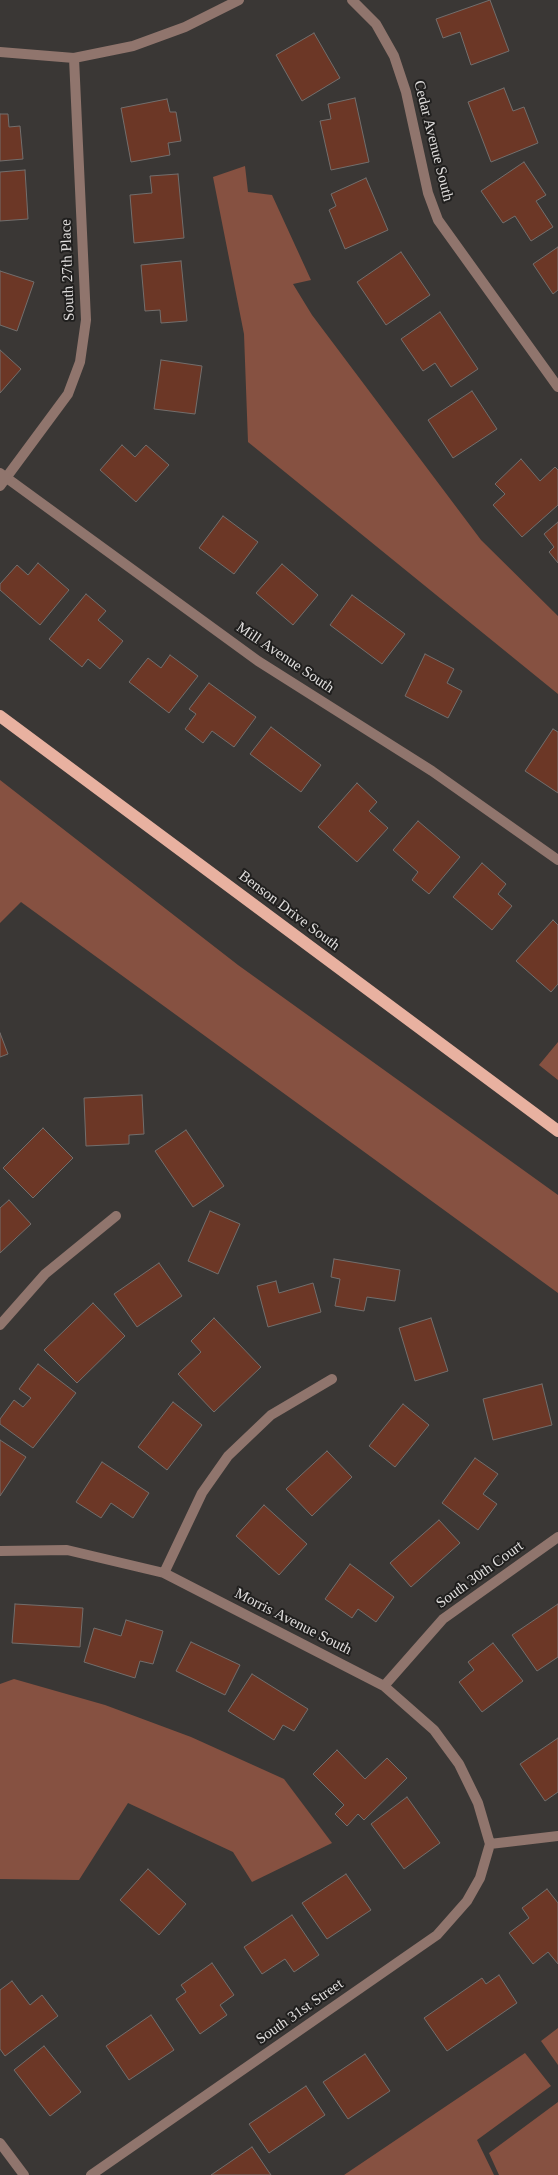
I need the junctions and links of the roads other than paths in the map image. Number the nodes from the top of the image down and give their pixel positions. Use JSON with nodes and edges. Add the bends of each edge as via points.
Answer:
{"nodes":[{"id":1,"x":239,"y":0,"type":"edge"},
{"id":2,"x":352,"y":0,"type":"edge"},
{"id":3,"x":0,"y":52,"type":"edge"},
{"id":4,"x":74,"y":58,"type":"junction"},
{"id":5,"x":558,"y":387,"type":"edge"},
{"id":6,"x":2,"y":479,"type":"edge"},
{"id":7,"x":0,"y":716,"type":"edge"},
{"id":8,"x":558,"y":860,"type":"edge"},
{"id":9,"x":558,"y":1131,"type":"edge"},
{"id":10,"x":116,"y":1216,"type":"dead end"},
{"id":11,"x":0,"y":1325,"type":"edge"},
{"id":12,"x":332,"y":1379,"type":"dead end"},
{"id":13,"x":558,"y":1537,"type":"edge"},
{"id":14,"x":0,"y":1551,"type":"edge"},
{"id":15,"x":164,"y":1573,"type":"junction"},
{"id":16,"x":384,"y":1686,"type":"junction"},
{"id":17,"x":558,"y":1836,"type":"edge"},
{"id":18,"x":490,"y":1844,"type":"junction"},
{"id":19,"x":0,"y":2143,"type":"edge"},
{"id":20,"x":24,"y":2175,"type":"edge"},
{"id":21,"x":91,"y":2175,"type":"edge"}],
"edges":[{"from":1,"to":4,"type":"street","via":[[184,27],[133,46]]},
{"from":2,"to":5,"type":"street","name":"Cedar Avenue South","via":[[376,24],[394,56],[438,220]]},
{"from":3,"to":4,"type":"street"},
{"from":4,"to":6,"type":"street","name":"South 27th Place","via":[[86,320],[80,362],[68,394]]},
{"from":6,"to":8,"type":"street","name":"Mill Avenue South","via":[[258,661],[432,771]]},
{"from":7,"to":9,"type":"main road","name":"Benson Drive South"},
{"from":10,"to":11,"type":"street","via":[[44,1274]]},
{"from":12,"to":15,"type":"street","via":[[271,1416],[228,1456],[202,1493]]},
{"from":13,"to":16,"type":"street","name":"South 30th Court","via":[[443,1619]]},
{"from":14,"to":15,"type":"street","name":"Morris Avenue South","via":[[66,1550]]},
{"from":15,"to":16,"type":"street","name":"Morris Avenue South"},
{"from":16,"to":18,"type":"street","name":"Morris Avenue South","via":[[434,1730],[459,1764],[478,1803]]},
{"from":17,"to":18,"type":"street"},
{"from":18,"to":21,"type":"street","name":"South 31st Street","via":[[480,1878],[467,1901],[437,1935]]},
{"from":19,"to":20,"type":"street"}]}
